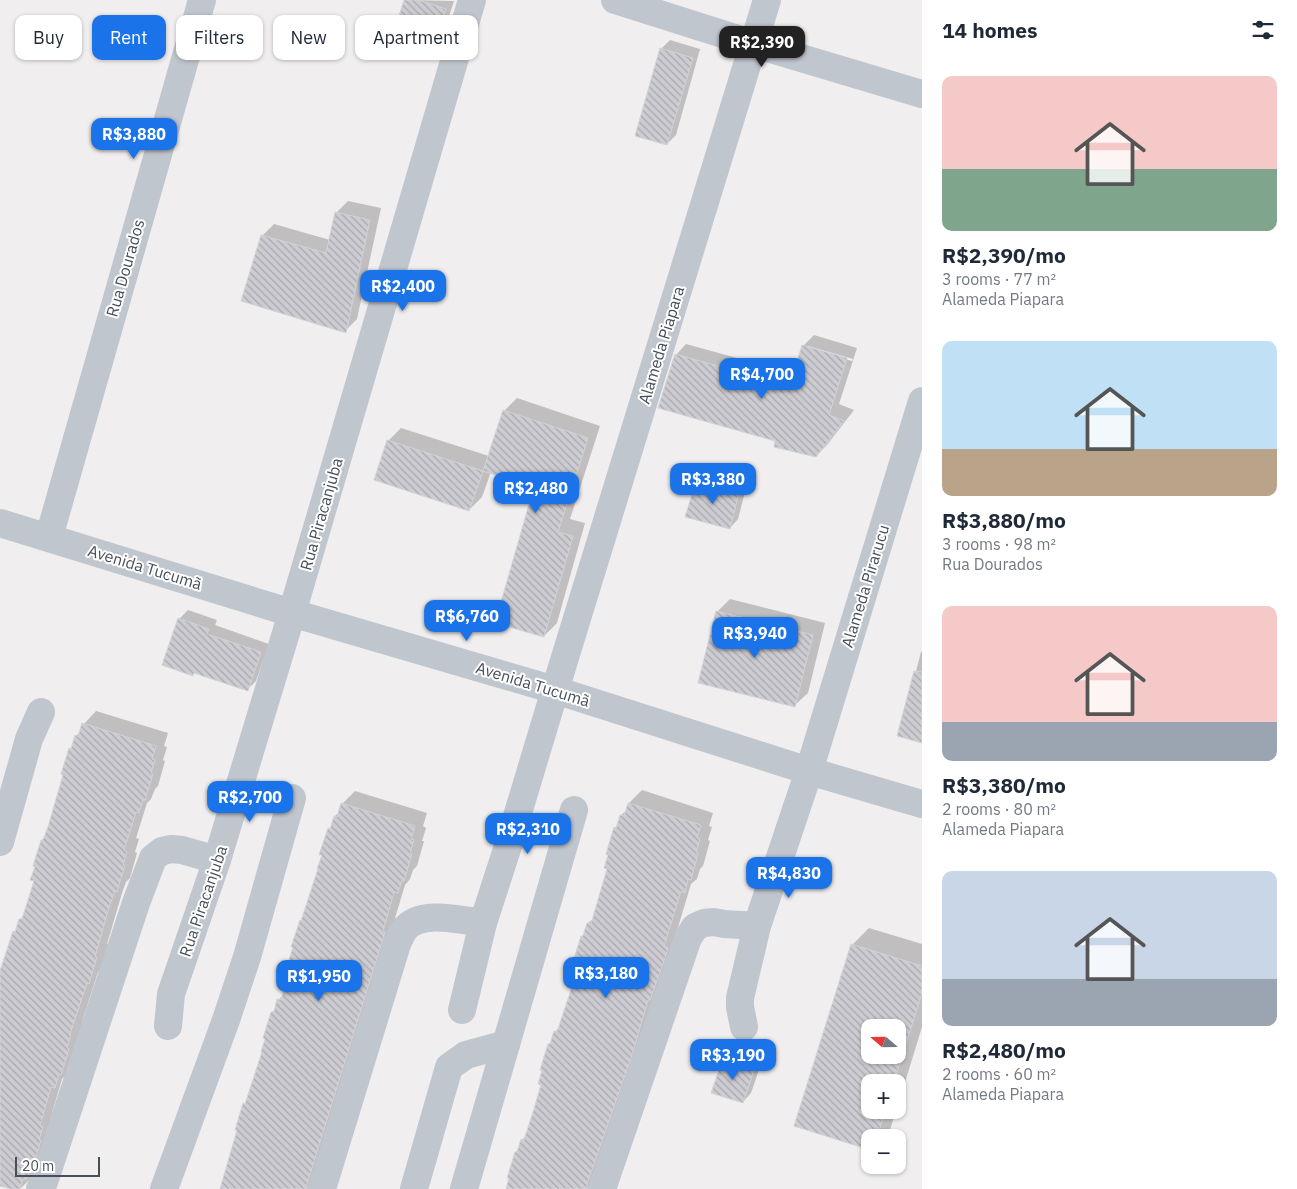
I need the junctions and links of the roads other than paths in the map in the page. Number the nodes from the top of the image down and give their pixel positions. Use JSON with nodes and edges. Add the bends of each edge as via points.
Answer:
{"nodes":[{"id":1,"x":202,"y":0,"type":"edge"},
{"id":2,"x":472,"y":0,"type":"edge"},
{"id":3,"x":615,"y":0,"type":"edge"},
{"id":4,"x":767,"y":0,"type":"edge"},
{"id":5,"x":754,"y":44,"type":"junction"},
{"id":6,"x":922,"y":94,"type":"edge"},
{"id":7,"x":922,"y":401,"type":"edge"},
{"id":8,"x":0,"y":523,"type":"edge"},
{"id":9,"x":49,"y":537,"type":"junction"},
{"id":10,"x":292,"y":613,"type":"junction"},
{"id":11,"x":555,"y":690,"type":"junction"},
{"id":12,"x":41,"y":712,"type":"dead end"},
{"id":13,"x":809,"y":771,"type":"junction"},
{"id":14,"x":292,"y":798,"type":"dead end"},
{"id":15,"x":922,"y":804,"type":"edge"},
{"id":16,"x":574,"y":810,"type":"dead end"},
{"id":17,"x":0,"y":842,"type":"edge"},
{"id":18,"x":217,"y":860,"type":"junction"},
{"id":19,"x":483,"y":923,"type":"junction"},
{"id":20,"x":757,"y":926,"type":"junction"},
{"id":21,"x":462,"y":1010,"type":"dead end"},
{"id":22,"x":168,"y":1026,"type":"dead end"},
{"id":23,"x":744,"y":1026,"type":"dead end"},
{"id":24,"x":506,"y":1044,"type":"junction"},
{"id":25,"x":40,"y":1189,"type":"edge"},
{"id":26,"x":164,"y":1189,"type":"edge"},
{"id":27,"x":322,"y":1189,"type":"edge"},
{"id":28,"x":414,"y":1189,"type":"edge"},
{"id":29,"x":464,"y":1189,"type":"edge"},
{"id":30,"x":602,"y":1189,"type":"edge"}],
"edges":[{"from":1,"to":9,"type":"street","name":"Rua Dourados"},
{"from":2,"to":10,"type":"street","name":"Rua Piracanjuba"},
{"from":3,"to":5,"type":"street"},
{"from":4,"to":5,"type":"street","name":"Alameda Piapara"},
{"from":5,"to":6,"type":"street"},
{"from":5,"to":11,"type":"street","name":"Alameda Piapara"},
{"from":7,"to":13,"type":"street","name":"Alameda Pirarucu"},
{"from":8,"to":9,"type":"street","name":"Avenida Tucumã"},
{"from":9,"to":10,"type":"street","name":"Avenida Tucumã"},
{"from":10,"to":11,"type":"street","name":"Avenida Tucumã"},
{"from":10,"to":18,"type":"street","name":"Rua Piracanjuba"},
{"from":11,"to":13,"type":"street","name":"Avenida Tucumã"},
{"from":11,"to":19,"type":"street","name":"Alameda Piapara"},
{"from":12,"to":17,"type":"street","via":[[29,739]]},
{"from":13,"to":15,"type":"street","name":"Avenida Tucumã"},
{"from":13,"to":20,"type":"street"},
{"from":14,"to":26,"type":"street","via":[[247,957]]},
{"from":16,"to":24,"type":"street"},
{"from":18,"to":22,"type":"street","name":"Rua Piracanjuba","via":[[171,994]]},
{"from":18,"to":25,"type":"street","via":[[171,849],[153,858]]},
{"from":19,"to":21,"type":"street","name":"Alameda Piapara"},
{"from":19,"to":27,"type":"street","via":[[424,918],[404,930]]},
{"from":20,"to":23,"type":"street","via":[[740,998]]},
{"from":20,"to":30,"type":"street","via":[[704,923],[695,927],[688,938]]},
{"from":24,"to":28,"type":"street","via":[[466,1055],[449,1067]]},
{"from":24,"to":29,"type":"street"}]}
